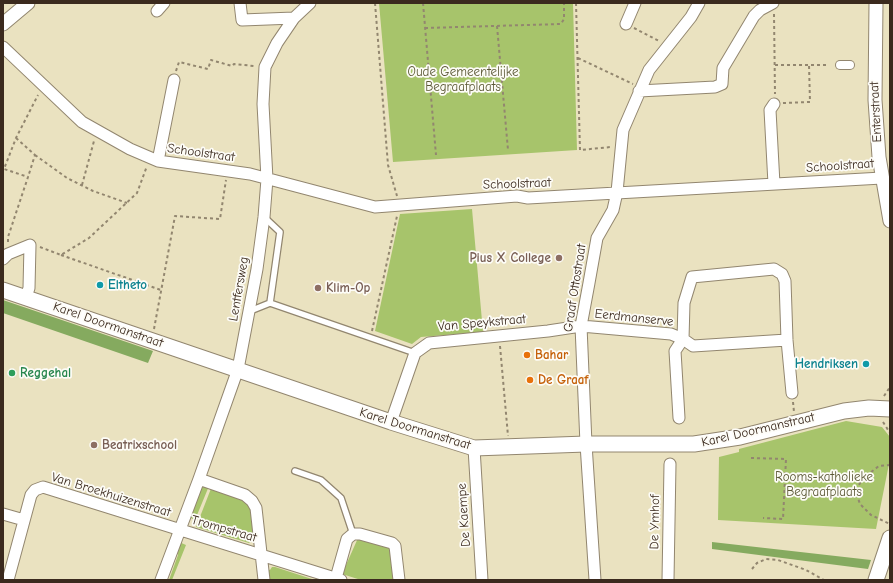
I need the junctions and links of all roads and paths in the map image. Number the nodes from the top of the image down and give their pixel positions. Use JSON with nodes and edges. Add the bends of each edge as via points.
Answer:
{"nodes":[{"id":1,"x":28,"y":3,"type":"edge"},
{"id":2,"x":240,"y":3,"type":"edge"},
{"id":3,"x":310,"y":3,"type":"edge"},
{"id":4,"x":375,"y":3,"type":"edge"},
{"id":5,"x":423,"y":3,"type":"edge"},
{"id":6,"x":564,"y":3,"type":"edge"},
{"id":7,"x":576,"y":3,"type":"edge"},
{"id":8,"x":635,"y":3,"type":"edge"},
{"id":9,"x":699,"y":3,"type":"edge"},
{"id":10,"x":876,"y":3,"type":"edge"},
{"id":11,"x":773,"y":4,"type":"edge"},
{"id":12,"x":294,"y":18,"type":"junction"},
{"id":13,"x":3,"y":24,"type":"edge"},
{"id":14,"x":626,"y":24,"type":"joint"},
{"id":15,"x":496,"y":26,"type":"junction"},
{"id":16,"x":425,"y":28,"type":"junction"},
{"id":17,"x":668,"y":46,"type":"junction"},
{"id":18,"x":3,"y":47,"type":"edge"},
{"id":19,"x":578,"y":58,"type":"junction"},
{"id":20,"x":775,"y":65,"type":"junction"},
{"id":21,"x":809,"y":65,"type":"junction"},
{"id":22,"x":826,"y":65,"type":"dead end"},
{"id":23,"x":840,"y":65,"type":"dead end"},
{"id":24,"x":850,"y":65,"type":"dead end"},
{"id":25,"x":265,"y":67,"type":"junction"},
{"id":26,"x":174,"y":80,"type":"joint"},
{"id":27,"x":44,"y":85,"type":"junction"},
{"id":28,"x":640,"y":89,"type":"junction"},
{"id":29,"x":774,"y":104,"type":"junction"},
{"id":30,"x":96,"y":130,"type":"junction"},
{"id":31,"x":16,"y":138,"type":"junction"},
{"id":32,"x":620,"y":147,"type":"junction"},
{"id":33,"x":508,"y":150,"type":"dead end"},
{"id":34,"x":35,"y":155,"type":"junction"},
{"id":35,"x":436,"y":155,"type":"dead end"},
{"id":36,"x":154,"y":159,"type":"junction"},
{"id":37,"x":227,"y":171,"type":"junction"},
{"id":38,"x":28,"y":178,"type":"junction"},
{"id":39,"x":882,"y":178,"type":"junction"},
{"id":40,"x":267,"y":179,"type":"junction"},
{"id":41,"x":774,"y":184,"type":"junction"},
{"id":42,"x":82,"y":186,"type":"junction"},
{"id":43,"x":617,"y":192,"type":"junction"},
{"id":44,"x":128,"y":203,"type":"junction"},
{"id":45,"x":400,"y":205,"type":"junction"},
{"id":46,"x":264,"y":216,"type":"junction"},
{"id":47,"x":890,"y":221,"type":"edge"},
{"id":48,"x":30,"y":245,"type":"junction"},
{"id":49,"x":61,"y":255,"type":"junction"},
{"id":50,"x":6,"y":257,"type":"edge"},
{"id":51,"x":3,"y":290,"type":"edge"},
{"id":52,"x":161,"y":290,"type":"junction"},
{"id":53,"x":26,"y":297,"type":"junction"},
{"id":54,"x":270,"y":303,"type":"junction"},
{"id":55,"x":250,"y":311,"type":"junction"},
{"id":56,"x":581,"y":326,"type":"junction"},
{"id":57,"x":499,"y":335,"type":"junction"},
{"id":58,"x":371,"y":338,"type":"junction"},
{"id":59,"x":683,"y":339,"type":"junction"},
{"id":60,"x":152,"y":340,"type":"junction"},
{"id":61,"x":787,"y":340,"type":"junction"},
{"id":62,"x":415,"y":353,"type":"junction"},
{"id":63,"x":238,"y":369,"type":"junction"},
{"id":64,"x":792,"y":393,"type":"joint"},
{"id":65,"x":890,"y":409,"type":"edge"},
{"id":66,"x":679,"y":418,"type":"dead end"},
{"id":67,"x":391,"y":422,"type":"junction"},
{"id":68,"x":796,"y":423,"type":"junction"},
{"id":69,"x":586,"y":444,"type":"junction"},
{"id":70,"x":509,"y":447,"type":"junction"},
{"id":71,"x":474,"y":448,"type":"junction"},
{"id":72,"x":751,"y":458,"type":"dead end"},
{"id":73,"x":670,"y":464,"type":"dead end"},
{"id":74,"x":890,"y":465,"type":"edge"},
{"id":75,"x":295,"y":471,"type":"dead end"},
{"id":76,"x":199,"y":479,"type":"junction"},
{"id":77,"x":784,"y":489,"type":"junction"},
{"id":78,"x":846,"y":491,"type":"dead end"},
{"id":79,"x":853,"y":491,"type":"dead end"},
{"id":80,"x":858,"y":491,"type":"junction"},
{"id":81,"x":3,"y":514,"type":"edge"},
{"id":82,"x":763,"y":518,"type":"dead end"},
{"id":83,"x":24,"y":520,"type":"junction"},
{"id":84,"x":890,"y":524,"type":"edge"},
{"id":85,"x":178,"y":530,"type":"junction"},
{"id":86,"x":353,"y":534,"type":"junction"},
{"id":87,"x":890,"y":538,"type":"edge"},
{"id":88,"x":262,"y":555,"type":"junction"},
{"id":89,"x":752,"y":569,"type":"dead end"},
{"id":90,"x":333,"y":578,"type":"edge"},
{"id":91,"x":8,"y":580,"type":"edge"},
{"id":92,"x":160,"y":580,"type":"edge"},
{"id":93,"x":264,"y":580,"type":"edge"},
{"id":94,"x":399,"y":580,"type":"edge"},
{"id":95,"x":482,"y":580,"type":"edge"},
{"id":96,"x":595,"y":580,"type":"edge"},
{"id":97,"x":668,"y":580,"type":"edge"},
{"id":98,"x":824,"y":580,"type":"edge"},
{"id":99,"x":876,"y":580,"type":"edge"}],
"edges":[{"from":1,"to":13,"type":"street"},
{"from":2,"to":12,"type":"street","via":[[242,20]]},
{"from":3,"to":12,"type":"street","name":"Lentfersweg"},
{"from":4,"to":45,"type":"path","via":[[388,165]]},
{"from":5,"to":16,"type":"path"},
{"from":6,"to":15,"type":"path","via":[[564,19],[561,24]]},
{"from":7,"to":19,"type":"path"},
{"from":8,"to":14,"type":"street"},
{"from":9,"to":17,"type":"street","name":"Graaf Ottostraat"},
{"from":10,"to":39,"type":"street","name":"Enterstraat","via":[[875,100]]},
{"from":11,"to":20,"type":"path"},
{"from":11,"to":28,"type":"street","via":[[754,16],[723,68],[722,84],[715,87]]},
{"from":12,"to":25,"type":"street","name":"Lentfersweg"},
{"from":14,"to":17,"type":"path"},
{"from":15,"to":16,"type":"path"},
{"from":15,"to":33,"type":"path"},
{"from":16,"to":35,"type":"path"},
{"from":17,"to":28,"type":"street","name":"Graaf Ottostraat","via":[[649,70]]},
{"from":18,"to":27,"type":"street","name":"Schoolstraat"},
{"from":19,"to":28,"type":"path"},
{"from":19,"to":32,"type":"path","via":[[580,150]]},
{"from":20,"to":21,"type":"path"},
{"from":20,"to":29,"type":"path"},
{"from":21,"to":22,"type":"path"},
{"from":21,"to":29,"type":"path","via":[[810,102]]},
{"from":23,"to":24,"type":"street"},
{"from":25,"to":26,"type":"path","via":[[234,64],[232,66],[212,60],[208,69],[179,62]]},
{"from":25,"to":40,"type":"street","name":"Lentfersweg","via":[[263,104]]},
{"from":26,"to":36,"type":"street","name":"Schoolstraat"},
{"from":27,"to":30,"type":"street","name":"Schoolstraat","via":[[82,122]]},
{"from":27,"to":31,"type":"path"},
{"from":28,"to":32,"type":"street","name":"Graaf Ottostraat","via":[[623,130]]},
{"from":29,"to":41,"type":"street","via":[[770,110]]},
{"from":30,"to":36,"type":"street","name":"Schoolstraat"},
{"from":30,"to":42,"type":"path"},
{"from":31,"to":34,"type":"path"},
{"from":31,"to":38,"type":"path","via":[[4,169]]},
{"from":32,"to":43,"type":"street","name":"Graaf Ottostraat"},
{"from":34,"to":38,"type":"path"},
{"from":34,"to":42,"type":"path"},
{"from":36,"to":37,"type":"street","name":"Schoolstraat"},
{"from":36,"to":44,"type":"path","via":[[137,193]]},
{"from":37,"to":40,"type":"street","name":"Schoolstraat"},
{"from":37,"to":52,"type":"path","via":[[220,219],[175,216]]},
{"from":38,"to":50,"type":"path","via":[[8,237]]},
{"from":39,"to":41,"type":"street","name":"Schoolstraat"},
{"from":39,"to":47,"type":"street","name":"Enterstraat"},
{"from":40,"to":45,"type":"street","name":"Schoolstraat","via":[[375,207]]},
{"from":40,"to":46,"type":"street","name":"Lentfersweg"},
{"from":41,"to":43,"type":"street","name":"Schoolstraat"},
{"from":42,"to":44,"type":"path"},
{"from":43,"to":45,"type":"street","name":"Schoolstraat","via":[[528,198],[516,196]]},
{"from":43,"to":56,"type":"street","name":"Graaf Ottostraat","via":[[613,210],[597,238]]},
{"from":44,"to":49,"type":"path","via":[[89,238]]},
{"from":45,"to":58,"type":"path"},
{"from":46,"to":54,"type":"lane","via":[[280,232]]},
{"from":46,"to":55,"type":"street","name":"Lentfersweg"},
{"from":48,"to":49,"type":"path"},
{"from":48,"to":50,"type":"street"},
{"from":48,"to":53,"type":"street","via":[[29,288]]},
{"from":49,"to":52,"type":"path"},
{"from":51,"to":53,"type":"main road","name":"Karel Doormanstraat"},
{"from":52,"to":60,"type":"path"},
{"from":53,"to":60,"type":"main road","name":"Karel Doormanstraat"},
{"from":54,"to":55,"type":"lane"},
{"from":54,"to":58,"type":"lane"},
{"from":55,"to":63,"type":"street","name":"Lentfersweg"},
{"from":56,"to":57,"type":"street","name":"Van Speykstraat"},
{"from":56,"to":59,"type":"street","name":"Eerdmanserve","via":[[671,334]]},
{"from":56,"to":69,"type":"street","name":"Graaf Ottostraat"},
{"from":57,"to":62,"type":"street","name":"Van Speykstraat","via":[[433,341]]},
{"from":57,"to":70,"type":"path"},
{"from":58,"to":62,"type":"lane"},
{"from":59,"to":61,"type":"street","name":"Eerdmanserve","via":[[693,346]]},
{"from":59,"to":61,"type":"street","name":"Eerdmanserve","via":[[684,303],[692,277],[774,269],[782,274],[785,282]]},
{"from":59,"to":66,"type":"street","name":"Eerdmanserve","via":[[674,351]]},
{"from":60,"to":63,"type":"main road","name":"Karel Doormanstraat"},
{"from":61,"to":64,"type":"street","name":"Eerdmanserve"},
{"from":62,"to":67,"type":"street"},
{"from":63,"to":67,"type":"main road","name":"Karel Doormanstraat"},
{"from":63,"to":76,"type":"street","name":"Lentfersweg"},
{"from":64,"to":68,"type":"path"},
{"from":65,"to":68,"type":"main road","name":"Karel Doormanstraat","via":[[844,410]]},
{"from":67,"to":71,"type":"main road","name":"Karel Doormanstraat"},
{"from":68,"to":69,"type":"main road","name":"Karel Doormanstraat","via":[[740,437],[694,444]]},
{"from":69,"to":70,"type":"main road","name":"Karel Doormanstraat"},
{"from":69,"to":96,"type":"street","name":"Graaf Ottostraat"},
{"from":70,"to":71,"type":"main road","name":"Karel Doormanstraat"},
{"from":71,"to":95,"type":"street","name":"De Kaempe"},
{"from":72,"to":77,"type":"path","via":[[786,459]]},
{"from":73,"to":97,"type":"street","name":"De Ymhof"},
{"from":74,"to":80,"type":"path","via":[[879,466],[862,479]]},
{"from":75,"to":86,"type":"lane","via":[[321,480],[342,498]]},
{"from":76,"to":85,"type":"street","name":"Lentfersweg"},
{"from":76,"to":88,"type":"street","name":"Trompstraat","via":[[245,495],[252,501],[256,508]]},
{"from":77,"to":78,"type":"path"},
{"from":77,"to":82,"type":"path","via":[[783,519]]},
{"from":79,"to":80,"type":"path"},
{"from":80,"to":84,"type":"path","via":[[860,504],[874,517]]},
{"from":81,"to":83,"type":"street"},
{"from":83,"to":85,"type":"street","name":"Van Broekhuizenstraat","via":[[31,494],[43,487]]},
{"from":83,"to":91,"type":"street","name":"Van Broekhuizenstraat"},
{"from":85,"to":88,"type":"street","name":"Trompstraat"},
{"from":85,"to":92,"type":"street","name":"Lentfersweg"},
{"from":86,"to":90,"type":"street","name":"Trompstraat","via":[[348,539]]},
{"from":86,"to":94,"type":"street","via":[[392,543],[395,546]]},
{"from":87,"to":99,"type":"main road"},
{"from":88,"to":90,"type":"street","name":"Trompstraat"},
{"from":88,"to":93,"type":"street","name":"Trompstraat"},
{"from":89,"to":98,"type":"path","via":[[766,559],[778,560]]}]}
